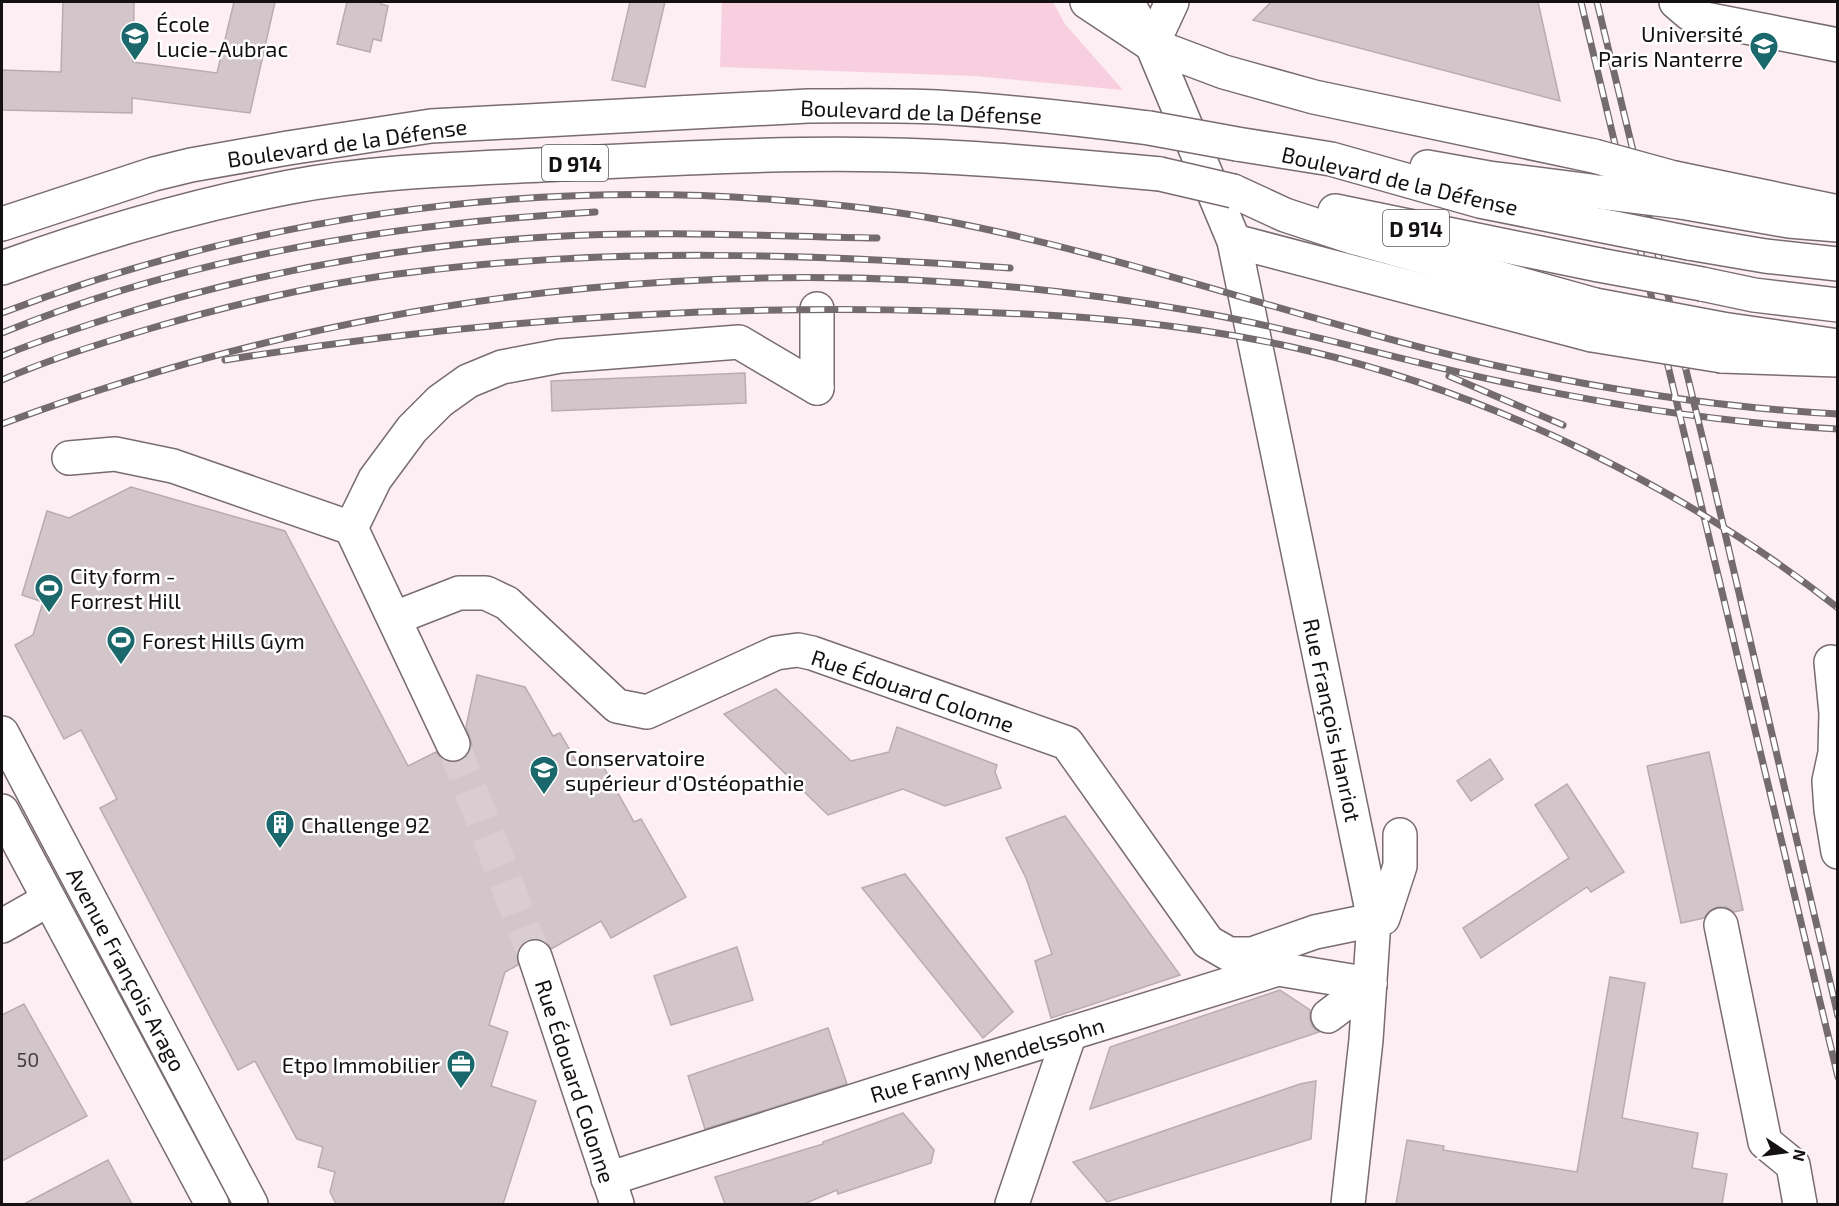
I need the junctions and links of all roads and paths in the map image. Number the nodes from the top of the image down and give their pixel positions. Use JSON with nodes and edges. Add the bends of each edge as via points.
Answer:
{"nodes":[{"id":1,"x":1087,"y":2,"type":"edge"},
{"id":2,"x":1127,"y":2,"type":"edge"},
{"id":3,"x":1142,"y":2,"type":"edge"},
{"id":4,"x":1172,"y":2,"type":"edge"},
{"id":5,"x":1677,"y":2,"type":"edge"},
{"id":6,"x":1152,"y":45,"type":"junction"},
{"id":7,"x":1838,"y":45,"type":"edge"},
{"id":8,"x":1330,"y":159,"type":"junction"},
{"id":9,"x":1677,"y":190,"type":"junction"},
{"id":10,"x":1233,"y":191,"type":"junction"},
{"id":11,"x":1838,"y":212,"type":"edge"},
{"id":12,"x":2,"y":224,"type":"edge"},
{"id":13,"x":1838,"y":225,"type":"edge"},
{"id":14,"x":1234,"y":241,"type":"junction"},
{"id":15,"x":1838,"y":264,"type":"edge"},
{"id":16,"x":2,"y":268,"type":"edge"},
{"id":17,"x":1838,"y":305,"type":"edge"},
{"id":18,"x":817,"y":309,"type":"dead end"},
{"id":19,"x":1594,"y":320,"type":"junction"},
{"id":20,"x":1722,"y":343,"type":"junction"},
{"id":21,"x":1838,"y":345,"type":"edge"},
{"id":22,"x":1838,"y":360,"type":"edge"},
{"id":23,"x":69,"y":458,"type":"dead end"},
{"id":24,"x":351,"y":528,"type":"junction"},
{"id":25,"x":395,"y":618,"type":"junction"},
{"id":26,"x":1831,"y":662,"type":"dead end"},
{"id":27,"x":1837,"y":714,"type":"edge"},
{"id":28,"x":2,"y":733,"type":"edge"},
{"id":29,"x":453,"y":744,"type":"tunnel mouth"},
{"id":30,"x":2,"y":811,"type":"edge"},
{"id":31,"x":1400,"y":835,"type":"dead end"},
{"id":32,"x":1838,"y":852,"type":"edge"},
{"id":33,"x":48,"y":900,"type":"junction"},
{"id":34,"x":1374,"y":920,"type":"junction"},
{"id":35,"x":1721,"y":925,"type":"dead end"},
{"id":36,"x":2,"y":926,"type":"edge"},
{"id":37,"x":535,"y":957,"type":"tunnel mouth"},
{"id":38,"x":1370,"y":984,"type":"junction"},
{"id":39,"x":1328,"y":1016,"type":"dead end"},
{"id":40,"x":1070,"y":1034,"type":"junction"},
{"id":41,"x":613,"y":1192,"type":"edge"},
{"id":42,"x":212,"y":1204,"type":"edge"},
{"id":43,"x":251,"y":1204,"type":"edge"},
{"id":44,"x":1012,"y":1204,"type":"edge"},
{"id":45,"x":1348,"y":1204,"type":"edge"},
{"id":46,"x":1800,"y":1204,"type":"edge"}],
"edges":[{"from":1,"to":6,"type":"main road"},
{"from":2,"to":6,"type":"main road"},
{"from":3,"to":6,"type":"main road"},
{"from":4,"to":6,"type":"main road"},
{"from":5,"to":7,"type":"main road","via":[[1690,14],[1705,19]]},
{"from":6,"to":9,"type":"main road","bridge":true,"via":[[1224,72],[1314,97],[1594,156]]},
{"from":6,"to":14,"type":"main road","name":"Rue François Hanriot"},
{"from":8,"to":9,"type":"main road","bridge":true,"via":[[1377,157],[1489,178],[1600,192]]},
{"from":8,"to":12,"type":"main road","name":"Boulevard de la Défense","number":"D 914","bridge":true,"via":[[1054,116],[937,107],[808,106],[431,126],[191,165]]},
{"from":8,"to":15,"type":"main road","name":"Boulevard de la Défense","number":"D 914","bridge":true,"via":[[1480,201],[1689,243]]},
{"from":9,"to":11,"type":"main road"},
{"from":9,"to":13,"type":"main road","via":[[1789,221]]},
{"from":10,"to":16,"type":"main road","name":"Boulevard de la Défense","number":"D 914","bridge":true,"via":[[1160,174],[1033,162],[849,154],[625,160],[397,174],[294,186],[176,212]]},
{"from":10,"to":17,"type":"main road","name":"Boulevard de la Défense","number":"D 914","bridge":true,"via":[[1754,295]]},
{"from":10,"to":19,"type":"main road","via":[[1285,215]]},
{"from":14,"to":19,"type":"main road"},
{"from":14,"to":34,"type":"main road","name":"Rue François Hanriot"},
{"from":18,"to":24,"type":"main road","via":[[817,388],[739,342],[560,356],[502,367],[468,381],[440,401],[396,449],[375,479]]},
{"from":19,"to":20,"type":"main road","bridge":true},
{"from":20,"to":21,"type":"main road"},
{"from":20,"to":22,"type":"main road"},
{"from":23,"to":24,"type":"main road","via":[[115,454],[173,466]]},
{"from":24,"to":25,"type":"main road"},
{"from":25,"to":29,"type":"main road"},
{"from":25,"to":34,"type":"main road","name":"Rue Édouard Colonne","via":[[459,593],[486,593],[507,603],[617,706],[647,712],[776,653],[812,653],[1066,743],[1209,942],[1229,954],[1252,954],[1315,932]]},
{"from":26,"to":27,"type":"main road"},
{"from":27,"to":32,"type":"main road","via":[[1829,781]]},
{"from":28,"to":43,"type":"main road","name":"Avenue François Arago"},
{"from":30,"to":33,"type":"main road","name":"Avenue François Arago"},
{"from":31,"to":34,"type":"main road","via":[[1400,867],[1383,918]]},
{"from":33,"to":36,"type":"main road"},
{"from":33,"to":42,"type":"main road","name":"Avenue François Arago"},
{"from":34,"to":38,"type":"main road","name":"Rue François Hanriot"},
{"from":35,"to":46,"type":"main road","via":[[1765,1142],[1793,1165]]},
{"from":37,"to":41,"type":"main road","name":"Rue Édouard Colonne"},
{"from":38,"to":39,"type":"main road"},
{"from":38,"to":40,"type":"main road","name":"Rue Fanny Mendelssohn","via":[[1278,969]]},
{"from":38,"to":45,"type":"main road","name":"Rue François Hanriot"},
{"from":40,"to":41,"type":"main road","name":"Rue Fanny Mendelssohn"},
{"from":40,"to":44,"type":"main road"}]}
